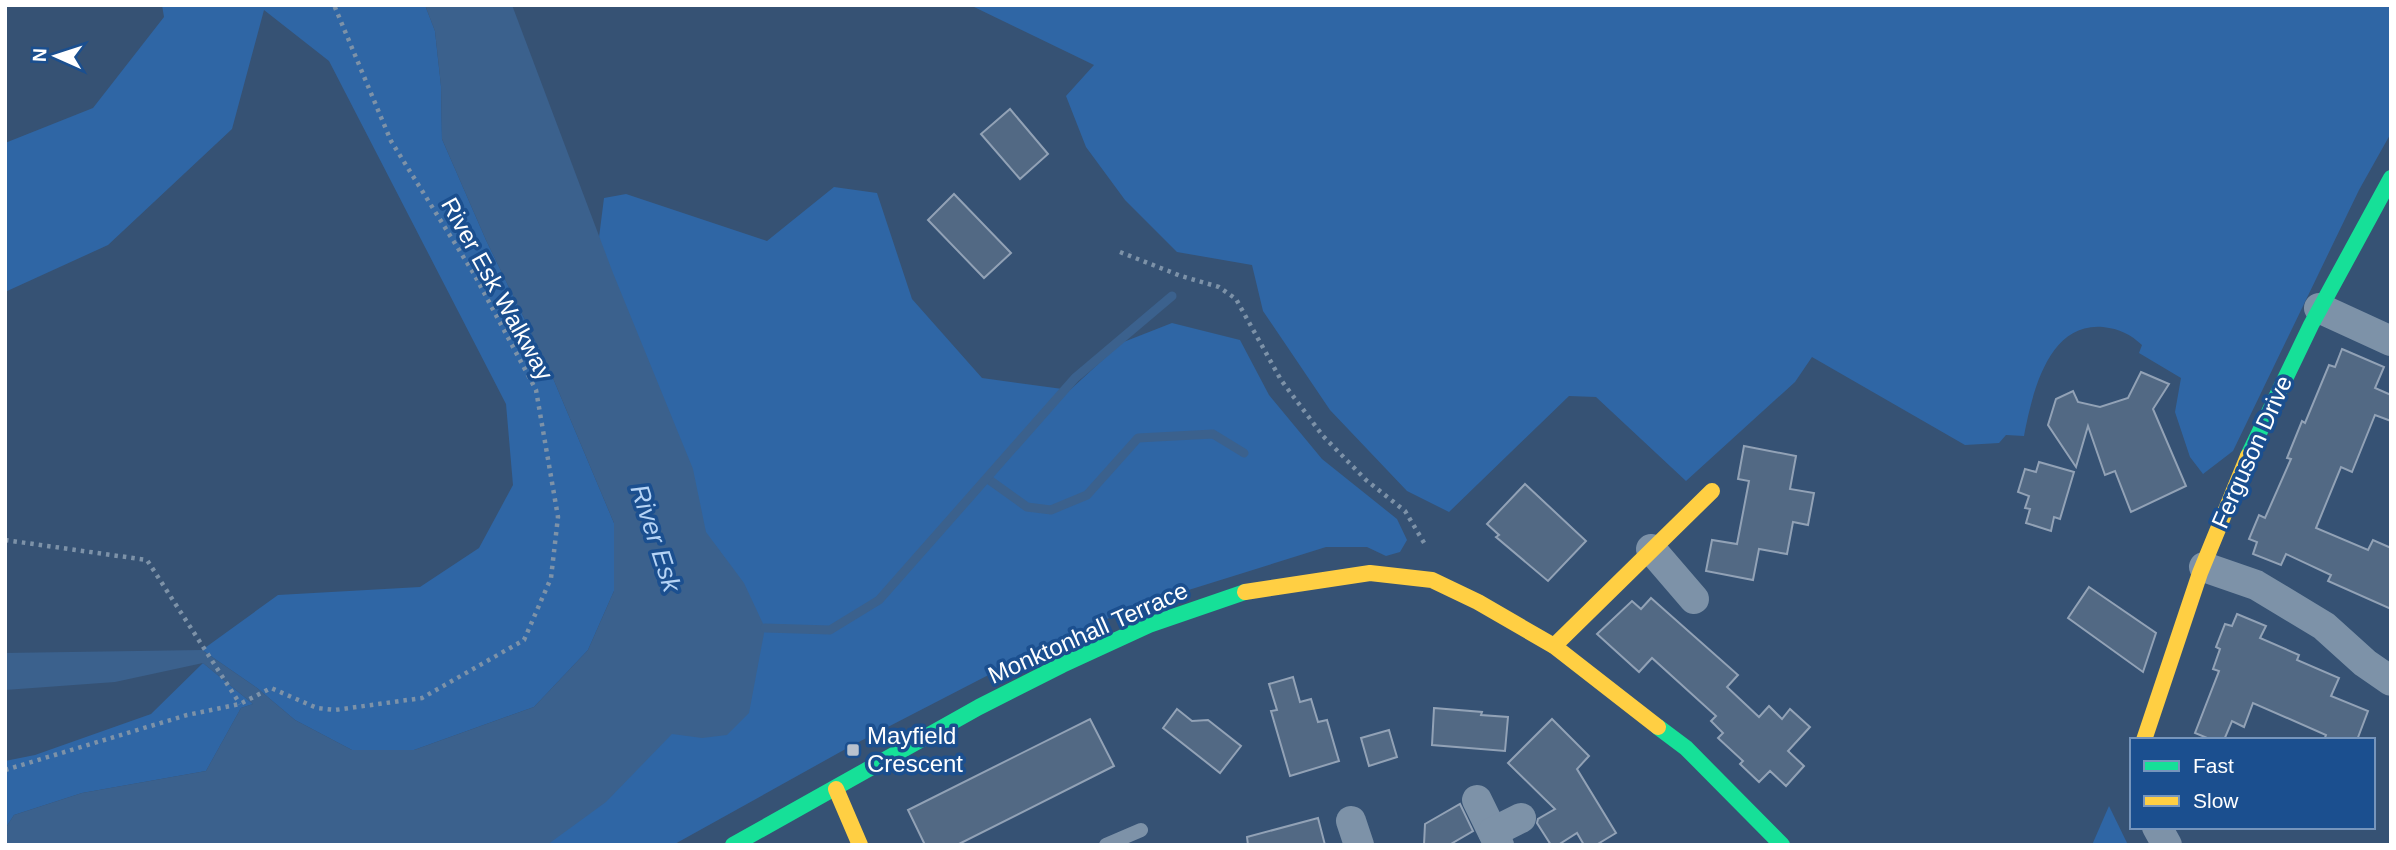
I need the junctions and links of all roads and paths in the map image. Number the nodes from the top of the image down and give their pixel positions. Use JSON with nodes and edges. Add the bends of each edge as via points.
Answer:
{"nodes":[{"id":1,"x":334,"y":5,"type":"edge"},
{"id":2,"x":2391,"y":178,"type":"edge"},
{"id":3,"x":1119,"y":251,"type":"dead end"},
{"id":4,"x":2319,"y":308,"type":"junction"},
{"id":5,"x":2391,"y":341,"type":"edge"},
{"id":6,"x":1712,"y":491,"type":"dead end"},
{"id":7,"x":5,"y":540,"type":"edge"},
{"id":8,"x":1651,"y":549,"type":"junction"},
{"id":9,"x":2204,"y":566,"type":"junction"},
{"id":10,"x":1432,"y":580,"type":"junction"},
{"id":11,"x":1694,"y":598,"type":"dead end"},
{"id":12,"x":1554,"y":646,"type":"junction"},
{"id":13,"x":2391,"y":681,"type":"edge"},
{"id":14,"x":240,"y":704,"type":"junction"},
{"id":15,"x":2145,"y":738,"type":"edge"},
{"id":16,"x":5,"y":770,"type":"edge"},
{"id":17,"x":836,"y":789,"type":"junction"},
{"id":18,"x":1477,"y":800,"type":"dead end"},
{"id":19,"x":1521,"y":818,"type":"dead end"},
{"id":20,"x":2158,"y":829,"type":"edge"},
{"id":21,"x":1141,"y":830,"type":"dead end"},
{"id":22,"x":1496,"y":838,"type":"edge"},
{"id":23,"x":733,"y":845,"type":"edge"},
{"id":24,"x":860,"y":845,"type":"edge"},
{"id":25,"x":1106,"y":845,"type":"edge"},
{"id":26,"x":1782,"y":845,"type":"edge"},
{"id":27,"x":2167,"y":845,"type":"edge"}],
"edges":[{"from":1,"to":14,"type":"path","name":"River Esk Walkway","via":[[391,141],[474,274],[536,390],[558,517],[551,578],[524,640],[422,698],[335,710],[317,708],[271,688]]},
{"from":2,"to":4,"type":"main road","name":"Ferguson Drive"},
{"from":3,"to":10,"type":"path","via":[[1219,287],[1236,299],[1281,380],[1323,436],[1405,511],[1431,553]]},
{"from":4,"to":5,"type":"street"},
{"from":4,"to":9,"type":"main road","name":"Ferguson Drive","via":[[2239,476]]},
{"from":6,"to":8,"type":"main road"},
{"from":7,"to":14,"type":"path","via":[[147,560]]},
{"from":8,"to":11,"type":"street"},
{"from":8,"to":12,"type":"main road"},
{"from":9,"to":13,"type":"street","via":[[2256,585],[2324,626]]},
{"from":9,"to":15,"type":"main road","name":"Ferguson Drive"},
{"from":10,"to":12,"type":"main road","name":"Monktonhall Terrace"},
{"from":10,"to":17,"type":"main road","name":"Monktonhall Terrace","via":[[1370,573],[1238,593],[1149,625],[1062,665]]},
{"from":12,"to":26,"type":"main road","name":"Monktonhall Terrace","via":[[1686,748]]},
{"from":14,"to":16,"type":"path","name":"River Esk Walkway","via":[[187,715]]},
{"from":17,"to":23,"type":"main road","name":"Monktonhall Terrace"},
{"from":17,"to":24,"type":"main road"},
{"from":18,"to":22,"type":"street"},
{"from":19,"to":22,"type":"street"},
{"from":20,"to":27,"type":"street"},
{"from":21,"to":25,"type":"lane"}]}
